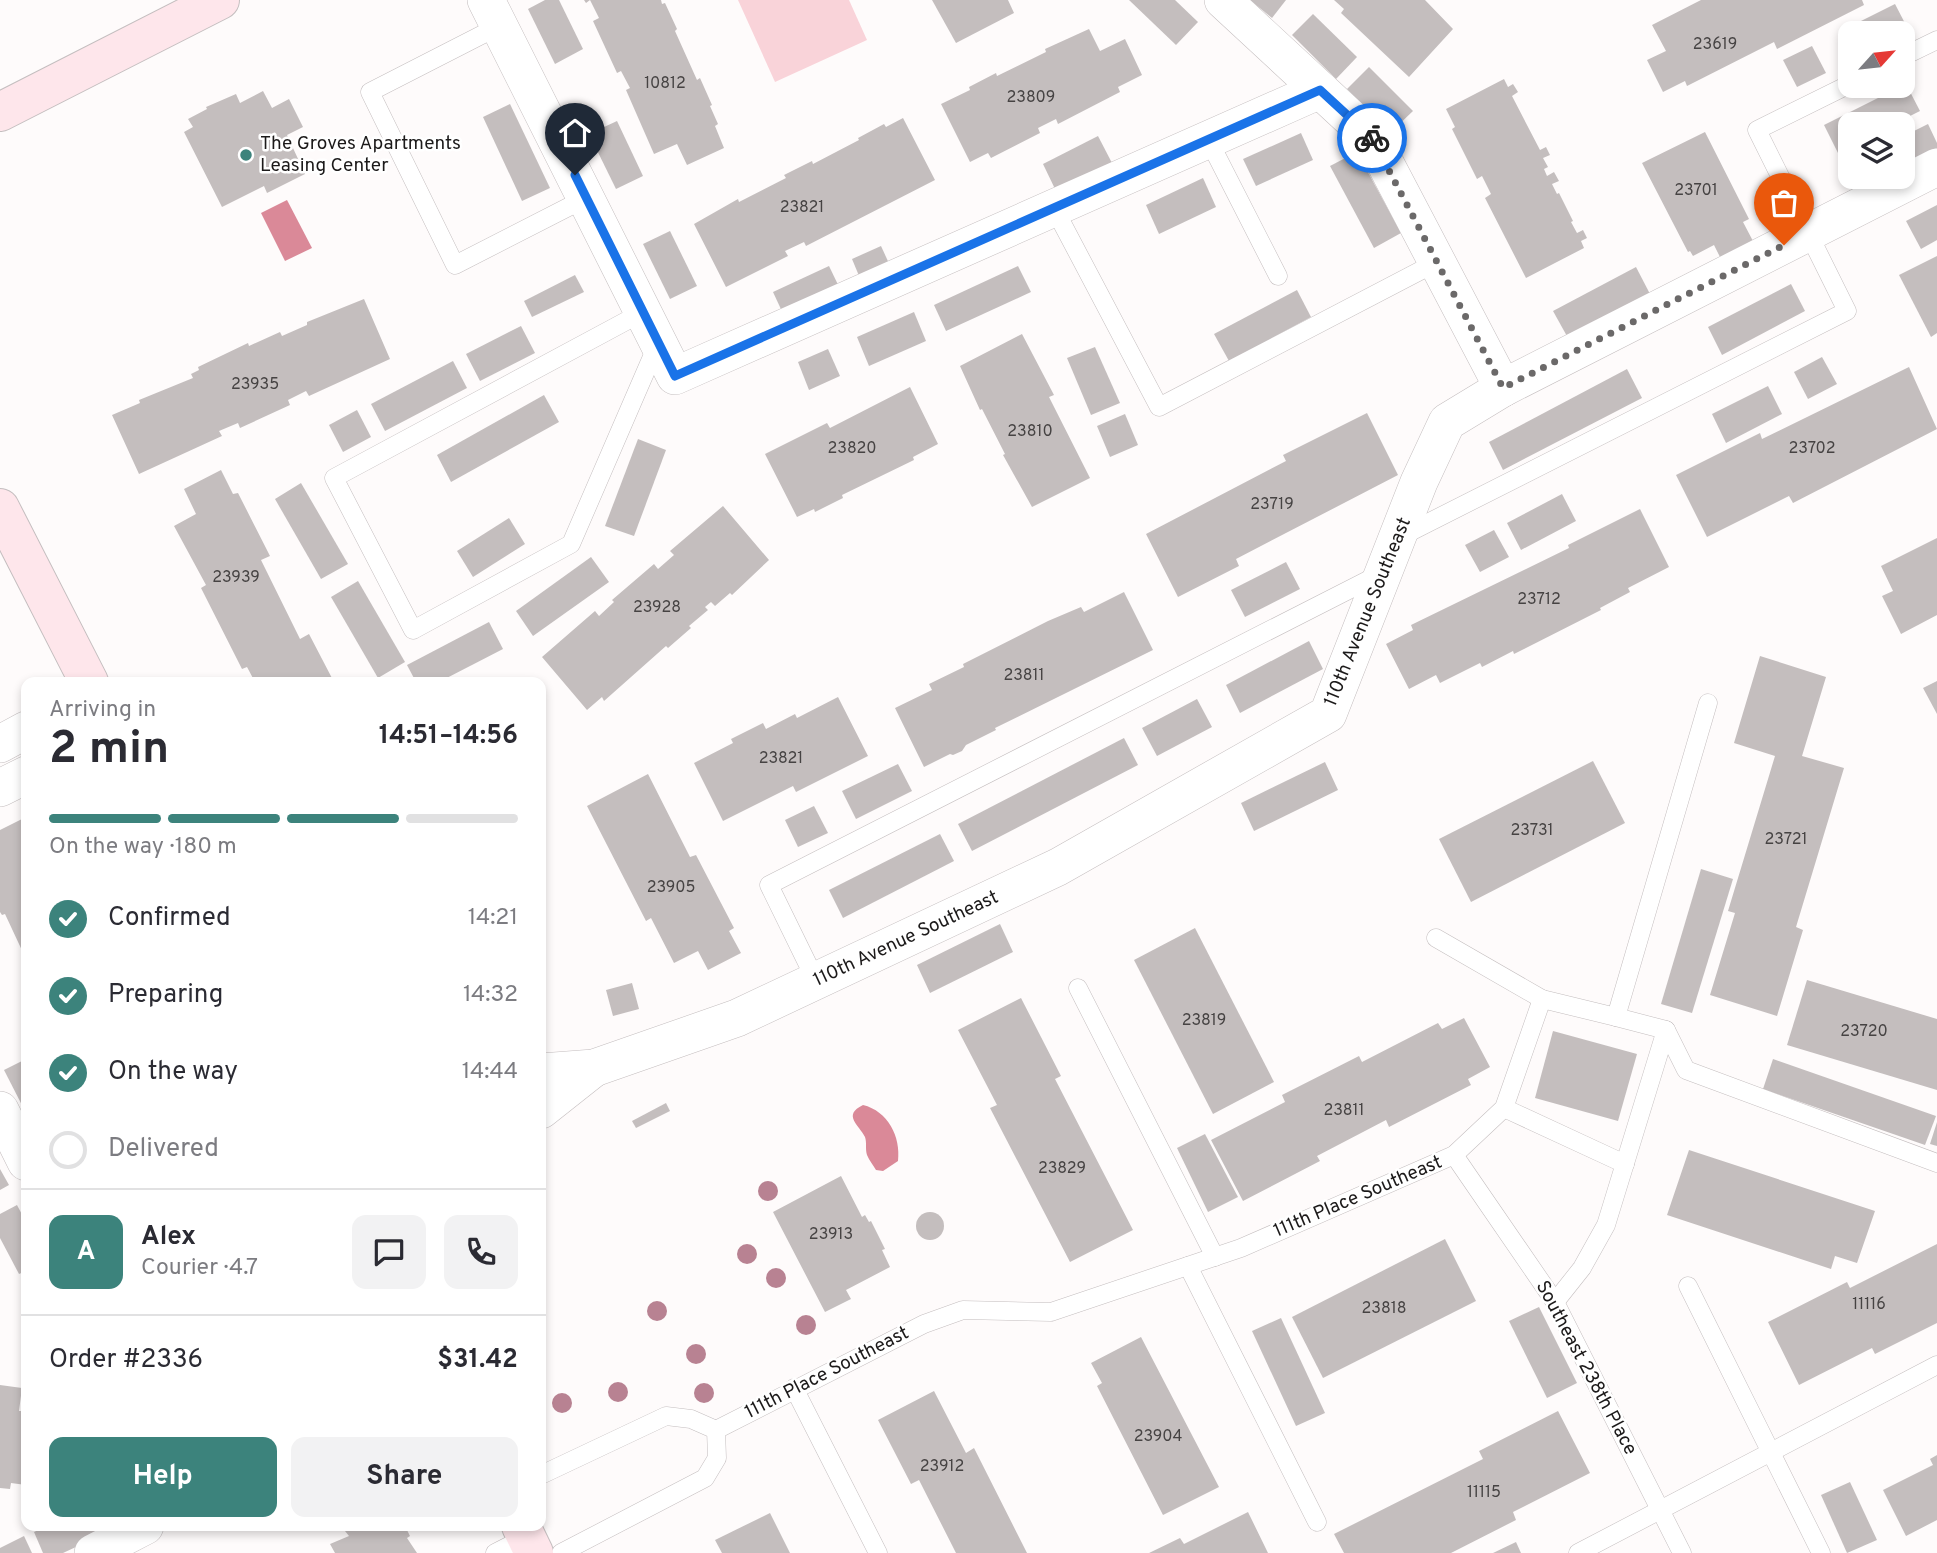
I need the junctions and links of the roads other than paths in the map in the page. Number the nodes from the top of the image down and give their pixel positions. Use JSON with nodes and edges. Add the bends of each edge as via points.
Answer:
{"nodes":[{"id":1,"x":220,"y":0,"type":"edge"},
{"id":2,"x":1223,"y":0,"type":"edge"},
{"id":3,"x":493,"y":13,"type":"edge"},
{"id":4,"x":1937,"y":40,"type":"edge"},
{"id":5,"x":1915,"y":51,"type":"edge"},
{"id":6,"x":1838,"y":89,"type":"edge"},
{"id":7,"x":1320,"y":90,"type":"junction"},
{"id":8,"x":0,"y":112,"type":"edge"},
{"id":9,"x":1208,"y":139,"type":"junction"},
{"id":10,"x":1937,"y":167,"type":"edge"},
{"id":11,"x":586,"y":198,"type":"junction"},
{"id":12,"x":1054,"y":208,"type":"junction"},
{"id":13,"x":1808,"y":233,"type":"junction"},
{"id":14,"x":1437,"y":262,"type":"junction"},
{"id":15,"x":1278,"y":276,"type":"dead end"},
{"id":16,"x":651,"y":327,"type":"junction"},
{"id":17,"x":1503,"y":388,"type":"junction"},
{"id":18,"x":0,"y":508,"type":"edge"},
{"id":19,"x":1391,"y":555,"type":"junction"},
{"id":20,"x":86,"y":677,"type":"edge"},
{"id":21,"x":1708,"y":704,"type":"dead end"},
{"id":22,"x":21,"y":733,"type":"edge"},
{"id":23,"x":0,"y":744,"type":"edge"},
{"id":24,"x":21,"y":778,"type":"edge"},
{"id":25,"x":0,"y":788,"type":"edge"},
{"id":26,"x":1436,"y":938,"type":"dead end"},
{"id":27,"x":816,"y":981,"type":"junction"},
{"id":28,"x":1078,"y":988,"type":"dead end"},
{"id":29,"x":1542,"y":999,"type":"junction"},
{"id":30,"x":1616,"y":1017,"type":"junction"},
{"id":31,"x":1666,"y":1030,"type":"junction"},
{"id":32,"x":594,"y":1068,"type":"junction"},
{"id":33,"x":546,"y":1072,"type":"edge"},
{"id":34,"x":546,"y":1106,"type":"edge"},
{"id":35,"x":1504,"y":1108,"type":"junction"},
{"id":36,"x":0,"y":1110,"type":"edge"},
{"id":37,"x":21,"y":1152,"type":"edge"},
{"id":38,"x":1454,"y":1155,"type":"junction"},
{"id":39,"x":1937,"y":1163,"type":"edge"},
{"id":40,"x":1625,"y":1164,"type":"junction"},
{"id":41,"x":1215,"y":1256,"type":"junction"},
{"id":42,"x":1188,"y":1266,"type":"junction"},
{"id":43,"x":1688,"y":1286,"type":"dead end"},
{"id":44,"x":1555,"y":1301,"type":"junction"},
{"id":45,"x":1937,"y":1366,"type":"edge"},
{"id":46,"x":794,"y":1388,"type":"junction"},
{"id":47,"x":716,"y":1430,"type":"junction"},
{"id":48,"x":1771,"y":1452,"type":"junction"},
{"id":49,"x":546,"y":1473,"type":"edge"},
{"id":50,"x":1661,"y":1510,"type":"junction"},
{"id":51,"x":1317,"y":1522,"type":"dead end"},
{"id":52,"x":135,"y":1531,"type":"edge"},
{"id":53,"x":93,"y":1553,"type":"edge"},
{"id":54,"x":561,"y":1553,"type":"edge"},
{"id":55,"x":878,"y":1553,"type":"edge"},
{"id":56,"x":1578,"y":1553,"type":"edge"},
{"id":57,"x":1682,"y":1553,"type":"edge"},
{"id":58,"x":1821,"y":1553,"type":"edge"}],
"edges":[{"from":1,"to":8,"type":"street"},
{"from":2,"to":7,"type":"street"},
{"from":3,"to":11,"type":"street"},
{"from":3,"to":11,"type":"lane","via":[[370,92],[455,265]]},
{"from":4,"to":5,"type":"lane"},
{"from":6,"to":13,"type":"lane","via":[[1757,130]]},
{"from":7,"to":9,"type":"street"},
{"from":7,"to":14,"type":"street","via":[[1372,138]]},
{"from":9,"to":12,"type":"street"},
{"from":9,"to":15,"type":"lane"},
{"from":10,"to":13,"type":"street","name":"110th Avenue Southeast"},
{"from":11,"to":16,"type":"street"},
{"from":12,"to":14,"type":"lane","via":[[1159,407]]},
{"from":12,"to":16,"type":"street","via":[[675,376]]},
{"from":13,"to":17,"type":"street","name":"110th Avenue Southeast"},
{"from":13,"to":19,"type":"lane","via":[[1847,311]]},
{"from":14,"to":17,"type":"street"},
{"from":16,"to":16,"type":"lane","via":[[334,478],[414,630],[571,544]]},
{"from":17,"to":19,"type":"street","name":"110th Avenue Southeast","via":[[1447,422]]},
{"from":18,"to":20,"type":"street"},
{"from":19,"to":27,"type":"street","name":"110th Avenue Southeast","via":[[1328,714],[1058,867]]},
{"from":19,"to":27,"type":"lane","via":[[769,885]]},
{"from":21,"to":30,"type":"lane"},
{"from":22,"to":23,"type":"street"},
{"from":24,"to":25,"type":"street"},
{"from":26,"to":29,"type":"lane"},
{"from":27,"to":32,"type":"street","name":"110th Avenue Southeast","via":[[737,1018]]},
{"from":28,"to":41,"type":"lane"},
{"from":29,"to":30,"type":"lane"},
{"from":29,"to":35,"type":"lane","name":"111th Place Southeast"},
{"from":30,"to":31,"type":"lane"},
{"from":31,"to":39,"type":"lane","via":[[1686,1070]]},
{"from":31,"to":40,"type":"lane"},
{"from":32,"to":33,"type":"street","name":"110th Avenue Southeast"},
{"from":32,"to":34,"type":"street","name":"110th Avenue Southeast"},
{"from":35,"to":38,"type":"lane","name":"111th Place Southeast"},
{"from":35,"to":40,"type":"lane"},
{"from":36,"to":37,"type":"street"},
{"from":38,"to":41,"type":"lane","name":"111th Place Southeast"},
{"from":38,"to":44,"type":"lane","name":"Southeast 238th Place"},
{"from":40,"to":44,"type":"lane","via":[[1606,1225],[1582,1268]]},
{"from":41,"to":42,"type":"lane","name":"111th Place Southeast"},
{"from":42,"to":46,"type":"lane","name":"111th Place Southeast","via":[[1051,1312],[963,1310],[924,1324]]},
{"from":42,"to":51,"type":"lane"},
{"from":43,"to":48,"type":"lane"},
{"from":44,"to":50,"type":"lane","name":"Southeast 238th Place"},
{"from":45,"to":48,"type":"lane"},
{"from":46,"to":47,"type":"lane","name":"111th Place Southeast"},
{"from":46,"to":55,"type":"lane"},
{"from":47,"to":49,"type":"lane","via":[[691,1419],[666,1416]]},
{"from":47,"to":54,"type":"lane","via":[[717,1458],[705,1478]]},
{"from":48,"to":50,"type":"lane"},
{"from":48,"to":58,"type":"lane"},
{"from":50,"to":56,"type":"lane"},
{"from":50,"to":57,"type":"lane","name":"Southeast 238th Place"},
{"from":52,"to":53,"type":"street"}]}
